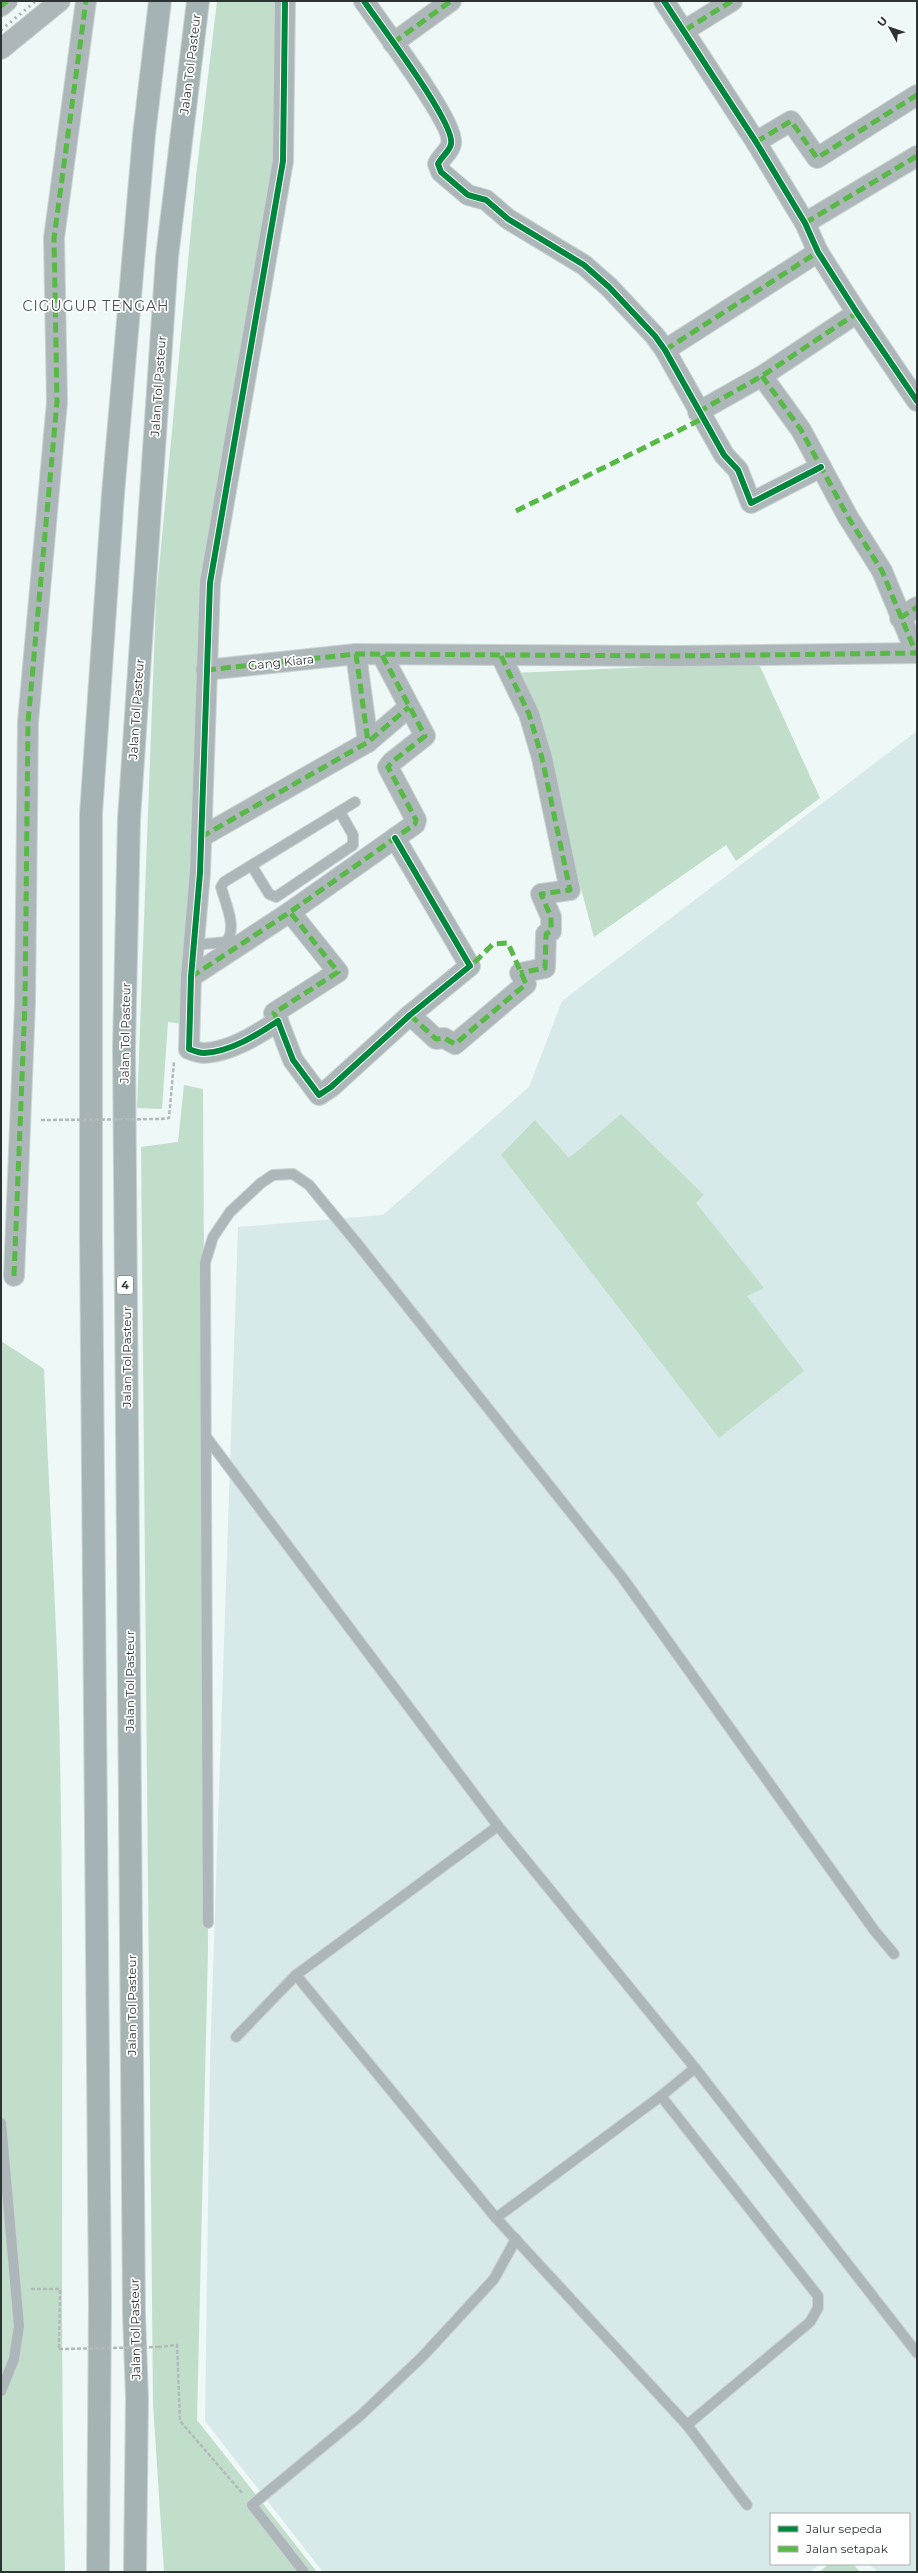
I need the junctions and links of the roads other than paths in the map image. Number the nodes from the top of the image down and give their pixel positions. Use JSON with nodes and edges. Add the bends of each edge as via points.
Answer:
{"nodes":[{"id":1,"x":7,"y":1,"type":"edge"},
{"id":2,"x":60,"y":1,"type":"edge"},
{"id":3,"x":86,"y":1,"type":"edge"},
{"id":4,"x":160,"y":1,"type":"edge"},
{"id":5,"x":198,"y":1,"type":"edge"},
{"id":6,"x":285,"y":1,"type":"edge"},
{"id":7,"x":364,"y":1,"type":"edge"},
{"id":8,"x":451,"y":1,"type":"edge"},
{"id":9,"x":664,"y":1,"type":"edge"},
{"id":10,"x":732,"y":1,"type":"edge"},
{"id":11,"x":1,"y":6,"type":"edge"},
{"id":12,"x":685,"y":30,"type":"junction"},
{"id":13,"x":393,"y":43,"type":"junction"},
{"id":14,"x":1,"y":49,"type":"edge"},
{"id":15,"x":917,"y":95,"type":"edge"},
{"id":16,"x":756,"y":142,"type":"junction"},
{"id":17,"x":917,"y":156,"type":"edge"},
{"id":18,"x":805,"y":222,"type":"junction"},
{"id":19,"x":818,"y":252,"type":"junction"},
{"id":20,"x":857,"y":313,"type":"junction"},
{"id":21,"x":665,"y":350,"type":"junction"},
{"id":22,"x":762,"y":376,"type":"junction"},
{"id":23,"x":917,"y":401,"type":"edge"},
{"id":24,"x":698,"y":412,"type":"junction"},
{"id":25,"x":821,"y":467,"type":"junction"},
{"id":26,"x":917,"y":607,"type":"edge"},
{"id":27,"x":900,"y":618,"type":"junction"},
{"id":28,"x":917,"y":653,"type":"edge"},
{"id":29,"x":356,"y":654,"type":"junction"},
{"id":30,"x":382,"y":655,"type":"junction"},
{"id":31,"x":501,"y":656,"type":"junction"},
{"id":32,"x":206,"y":670,"type":"junction"},
{"id":33,"x":409,"y":707,"type":"junction"},
{"id":34,"x":368,"y":742,"type":"junction"},
{"id":35,"x":356,"y":802,"type":"dead end"},
{"id":36,"x":340,"y":812,"type":"junction"},
{"id":37,"x":201,"y":837,"type":"junction"},
{"id":38,"x":395,"y":838,"type":"junction"},
{"id":39,"x":252,"y":866,"type":"junction"},
{"id":40,"x":290,"y":912,"type":"junction"},
{"id":41,"x":194,"y":945,"type":"junction"},
{"id":42,"x":191,"y":977,"type":"junction"},
{"id":43,"x":410,"y":1015,"type":"junction"},
{"id":44,"x":278,"y":1021,"type":"junction"},
{"id":45,"x":14,"y":1276,"type":"dead end"},
{"id":46,"x":207,"y":1438,"type":"junction"},
{"id":47,"x":498,"y":1826,"type":"junction"},
{"id":48,"x":208,"y":1923,"type":"dead end"},
{"id":49,"x":894,"y":1954,"type":"dead end"},
{"id":50,"x":296,"y":1975,"type":"junction"},
{"id":51,"x":236,"y":2037,"type":"dead end"},
{"id":52,"x":695,"y":2068,"type":"junction"},
{"id":53,"x":661,"y":2096,"type":"junction"},
{"id":54,"x":1,"y":2123,"type":"edge"},
{"id":55,"x":496,"y":2218,"type":"junction"},
{"id":56,"x":516,"y":2239,"type":"junction"},
{"id":57,"x":917,"y":2352,"type":"edge"},
{"id":58,"x":1,"y":2391,"type":"edge"},
{"id":59,"x":687,"y":2425,"type":"junction"},
{"id":60,"x":747,"y":2505,"type":"dead end"},
{"id":61,"x":135,"y":2536,"type":"junction"},
{"id":62,"x":98,"y":2572,"type":"edge"},
{"id":63,"x":135,"y":2572,"type":"edge"},
{"id":64,"x":141,"y":2572,"type":"edge"},
{"id":65,"x":304,"y":2572,"type":"edge"}],
"edges":[{"from":1,"to":11,"type":"street"},
{"from":2,"to":14,"type":"street"},
{"from":3,"to":45,"type":"street","via":[[54,238],[57,402],[28,722],[25,1003]]},
{"from":4,"to":62,"type":"highway","via":[[144,134],[113,486],[91,814],[91,1236],[100,2302]]},
{"from":5,"to":61,"type":"highway","name":"Jalan Tol Pasteur","number":"4","via":[[167,257],[128,859],[124,1048],[134,2298],[137,2398]]},
{"from":6,"to":32,"type":"street","via":[[283,161],[210,583]]},
{"from":7,"to":13,"type":"street"},
{"from":8,"to":13,"type":"street"},
{"from":9,"to":12,"type":"street"},
{"from":10,"to":12,"type":"street"},
{"from":12,"to":16,"type":"street"},
{"from":13,"to":21,"type":"street","via":[[430,97],[450,134],[452,144],[438,164],[441,172],[468,195],[486,200],[508,219],[584,265],[656,336]]},
{"from":15,"to":16,"type":"street","via":[[817,158],[791,121]]},
{"from":16,"to":18,"type":"street"},
{"from":17,"to":18,"type":"street"},
{"from":18,"to":19,"type":"street"},
{"from":19,"to":20,"type":"street"},
{"from":19,"to":21,"type":"street"},
{"from":20,"to":22,"type":"street"},
{"from":20,"to":23,"type":"street"},
{"from":21,"to":24,"type":"street"},
{"from":22,"to":24,"type":"street"},
{"from":22,"to":25,"type":"street","via":[[801,430]]},
{"from":24,"to":25,"type":"street","via":[[724,454],[738,470],[751,503]]},
{"from":25,"to":27,"type":"street","via":[[882,571]]},
{"from":26,"to":27,"type":"street"},
{"from":27,"to":28,"type":"street"},
{"from":28,"to":31,"type":"street","name":"Gang Kiara"},
{"from":29,"to":30,"type":"street","name":"Gang Kiara"},
{"from":29,"to":32,"type":"street","name":"Gang Kiara"},
{"from":29,"to":34,"type":"street"},
{"from":30,"to":31,"type":"street","name":"Gang Kiara"},
{"from":30,"to":33,"type":"street"},
{"from":31,"to":43,"type":"street","via":[[534,728],[570,890],[541,894],[551,917],[551,931],[546,934],[545,968],[520,973],[526,984],[455,1044],[444,1038],[436,1039]]},
{"from":32,"to":37,"type":"street"},
{"from":33,"to":34,"type":"street"},
{"from":33,"to":38,"type":"street","via":[[425,736],[388,767],[416,820]]},
{"from":34,"to":37,"type":"street"},
{"from":35,"to":36,"type":"lane"},
{"from":36,"to":39,"type":"lane"},
{"from":36,"to":39,"type":"lane","via":[[353,835],[353,845],[276,897],[269,894]]},
{"from":37,"to":41,"type":"street"},
{"from":38,"to":40,"type":"street"},
{"from":38,"to":43,"type":"street","via":[[470,966]]},
{"from":39,"to":41,"type":"lane","via":[[221,884],[231,926],[230,938],[226,942]]},
{"from":40,"to":42,"type":"street"},
{"from":40,"to":44,"type":"street","via":[[338,972],[274,1013]]},
{"from":41,"to":42,"type":"street"},
{"from":42,"to":44,"type":"street","via":[[189,1049],[204,1053],[228,1046],[252,1038]]},
{"from":43,"to":44,"type":"street","via":[[319,1095],[293,1060]]},
{"from":46,"to":47,"type":"lane"},
{"from":46,"to":48,"type":"lane"},
{"from":46,"to":49,"type":"lane","via":[[205,1263],[213,1236],[230,1212],[261,1183],[274,1175],[293,1174],[309,1185],[356,1242],[622,1577],[874,1930]]},
{"from":47,"to":50,"type":"lane"},
{"from":47,"to":52,"type":"lane"},
{"from":50,"to":51,"type":"lane"},
{"from":50,"to":55,"type":"lane"},
{"from":52,"to":53,"type":"lane"},
{"from":52,"to":57,"type":"lane"},
{"from":53,"to":55,"type":"lane"},
{"from":53,"to":59,"type":"lane","via":[[818,2296],[818,2308],[810,2322]]},
{"from":54,"to":58,"type":"lane","via":[[19,2326],[14,2359]]},
{"from":55,"to":56,"type":"lane"},
{"from":56,"to":59,"type":"lane"},
{"from":56,"to":65,"type":"lane","via":[[494,2279],[423,2356],[361,2415],[252,2505]]},
{"from":59,"to":60,"type":"lane"},
{"from":61,"to":63,"type":"highway","name":"Jalan Tol Pasteur","number":"4"},
{"from":61,"to":64,"type":"highway"}]}
